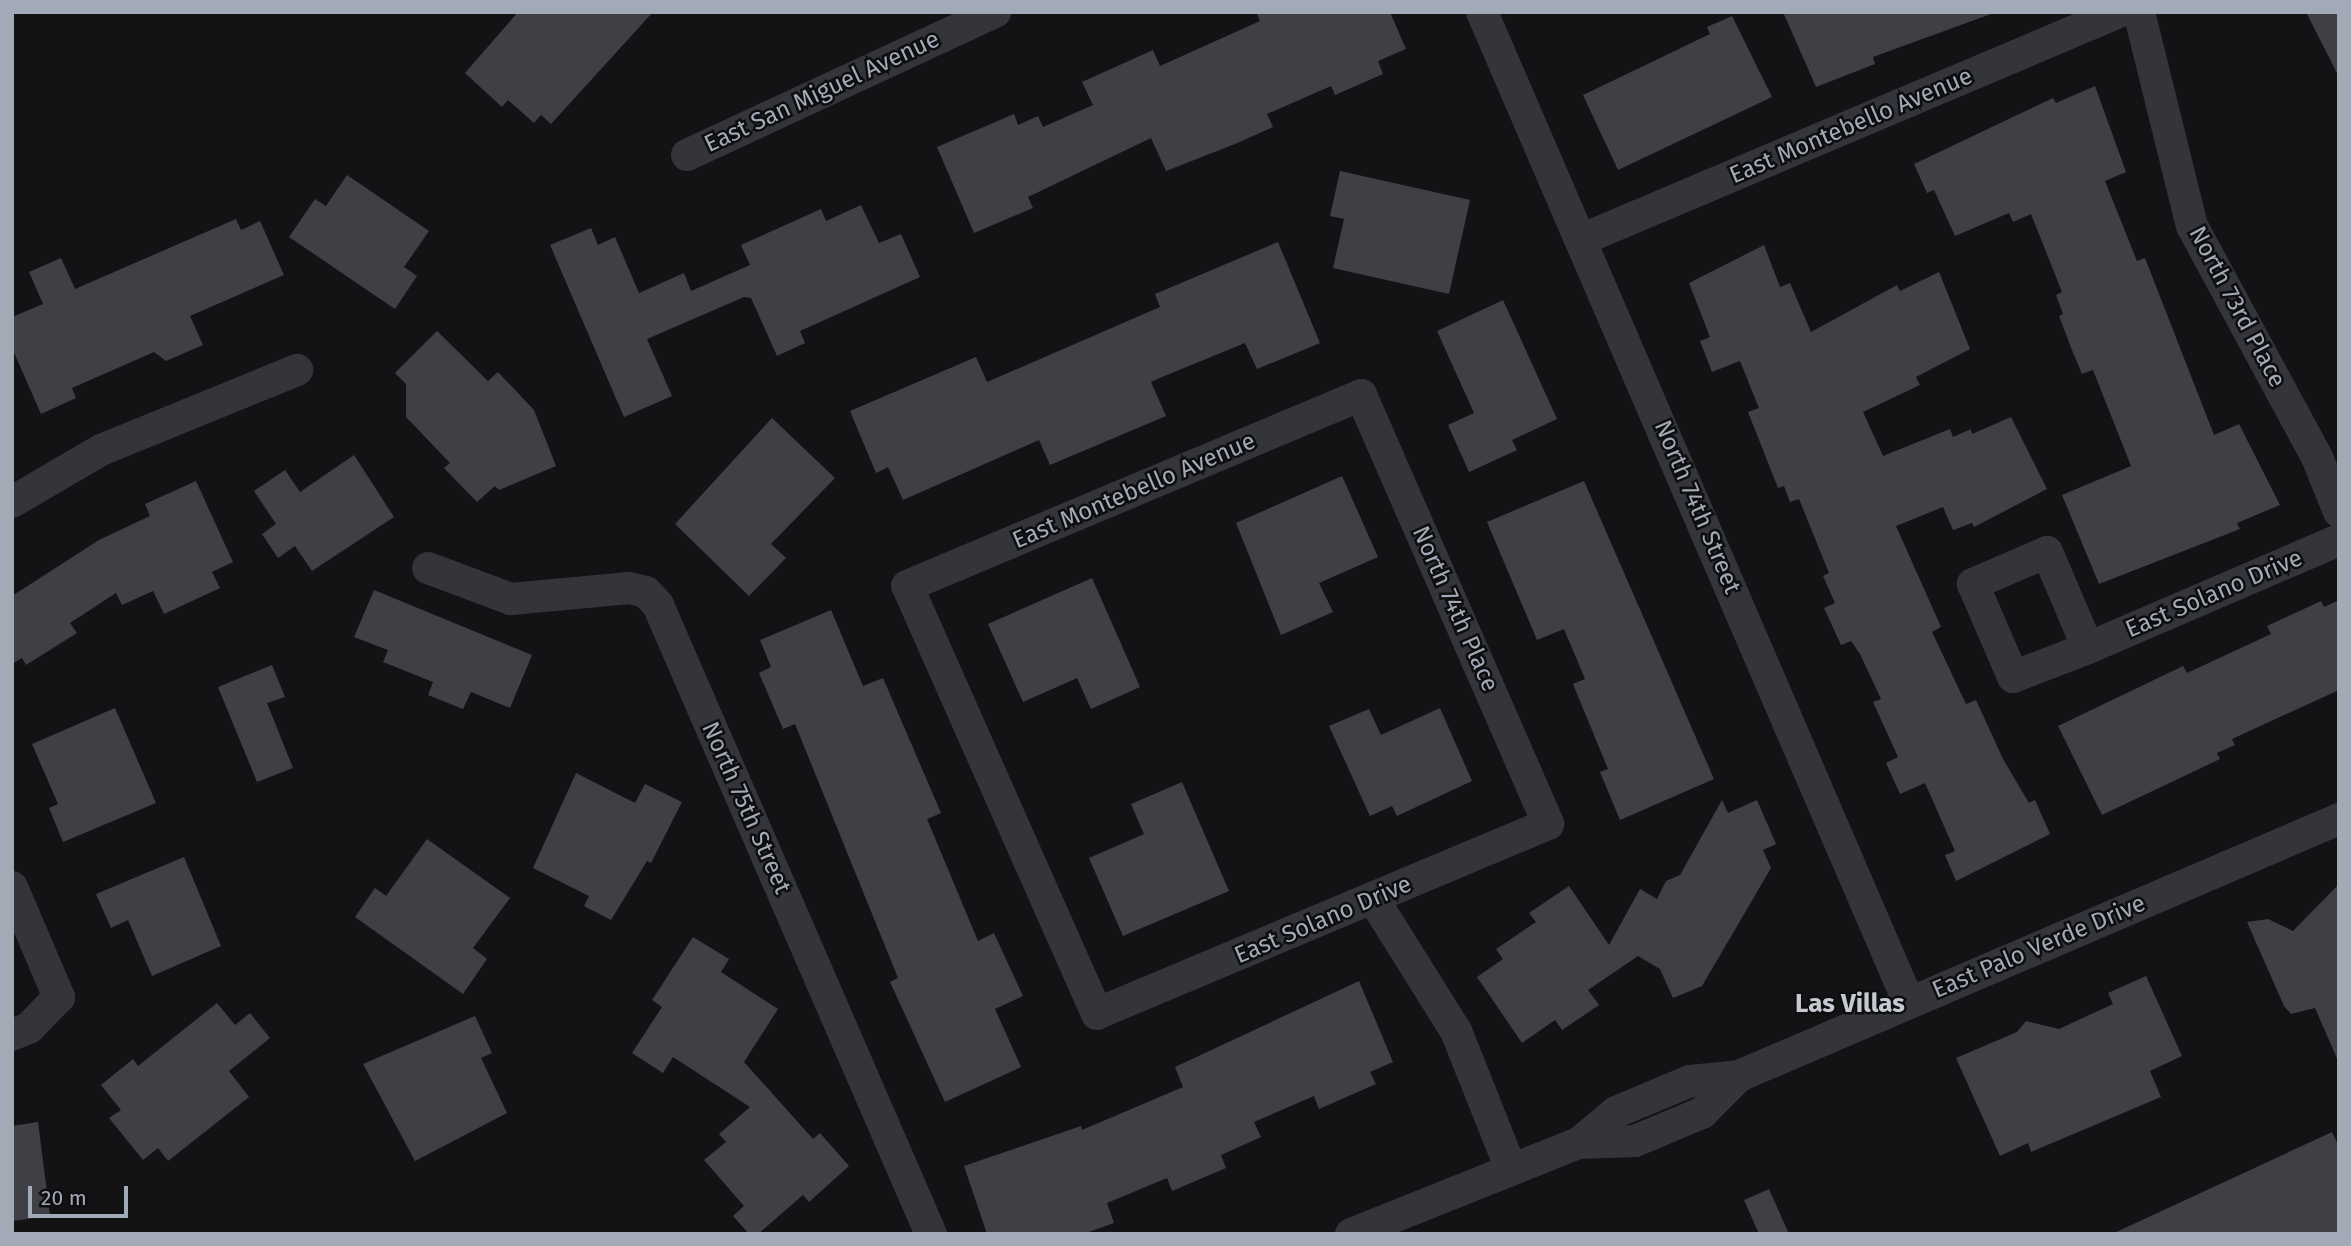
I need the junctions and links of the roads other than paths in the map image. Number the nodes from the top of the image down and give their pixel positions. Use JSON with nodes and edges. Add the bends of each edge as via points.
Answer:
{"nodes":[{"id":1,"x":995,"y":12,"type":"edge"},
{"id":2,"x":1482,"y":12,"type":"edge"},
{"id":3,"x":2119,"y":12,"type":"edge"},
{"id":4,"x":2139,"y":12,"type":"edge"},
{"id":5,"x":687,"y":155,"type":"dead end"},
{"id":6,"x":1583,"y":239,"type":"junction"},
{"id":7,"x":298,"y":370,"type":"dead end"},
{"id":8,"x":1361,"y":395,"type":"joint"},
{"id":9,"x":12,"y":502,"type":"edge"},
{"id":10,"x":2339,"y":512,"type":"edge"},
{"id":11,"x":2339,"y":540,"type":"edge"},
{"id":12,"x":428,"y":568,"type":"dead end"},
{"id":13,"x":2088,"y":648,"type":"dead end"},
{"id":14,"x":2339,"y":818,"type":"edge"},
{"id":15,"x":1548,"y":824,"type":"joint"},
{"id":16,"x":12,"y":887,"type":"edge"},
{"id":17,"x":1374,"y":900,"type":"junction"},
{"id":18,"x":1909,"y":1003,"type":"junction"},
{"id":19,"x":1097,"y":1014,"type":"joint"},
{"id":20,"x":12,"y":1035,"type":"edge"},
{"id":21,"x":1511,"y":1169,"type":"junction"},
{"id":22,"x":932,"y":1234,"type":"edge"},
{"id":23,"x":1351,"y":1234,"type":"edge"}],
"edges":[{"from":1,"to":5,"type":"street","name":"East San Miguel Avenue"},
{"from":2,"to":6,"type":"street","name":"North 74th Street"},
{"from":3,"to":6,"type":"street","name":"East Montebello Avenue"},
{"from":4,"to":10,"type":"street","name":"North 73rd Place","via":[[2192,226],[2317,457]]},
{"from":6,"to":18,"type":"street","name":"North 74th Street"},
{"from":7,"to":9,"type":"street","via":[[101,450]]},
{"from":8,"to":15,"type":"street","name":"North 74th Place"},
{"from":8,"to":19,"type":"street","name":"East Montebello Avenue","via":[[907,586]]},
{"from":11,"to":13,"type":"street","name":"East Solano Drive"},
{"from":12,"to":22,"type":"street","name":"North 75th Street","via":[[511,598],[629,588],[646,592],[657,605]]},
{"from":14,"to":18,"type":"street","name":"East Palo Verde Drive"},
{"from":15,"to":17,"type":"street","name":"East Solano Drive"},
{"from":16,"to":20,"type":"street","via":[[59,997],[29,1028]]},
{"from":17,"to":19,"type":"street","name":"East Solano Drive"},
{"from":17,"to":21,"type":"street","via":[[1456,1031]]},
{"from":18,"to":21,"type":"street","name":"East Palo Verde Drive","via":[[1739,1076],[1690,1080],[1616,1112],[1580,1143]]},
{"from":21,"to":23,"type":"street","name":"East Palo Verde Drive"}]}
